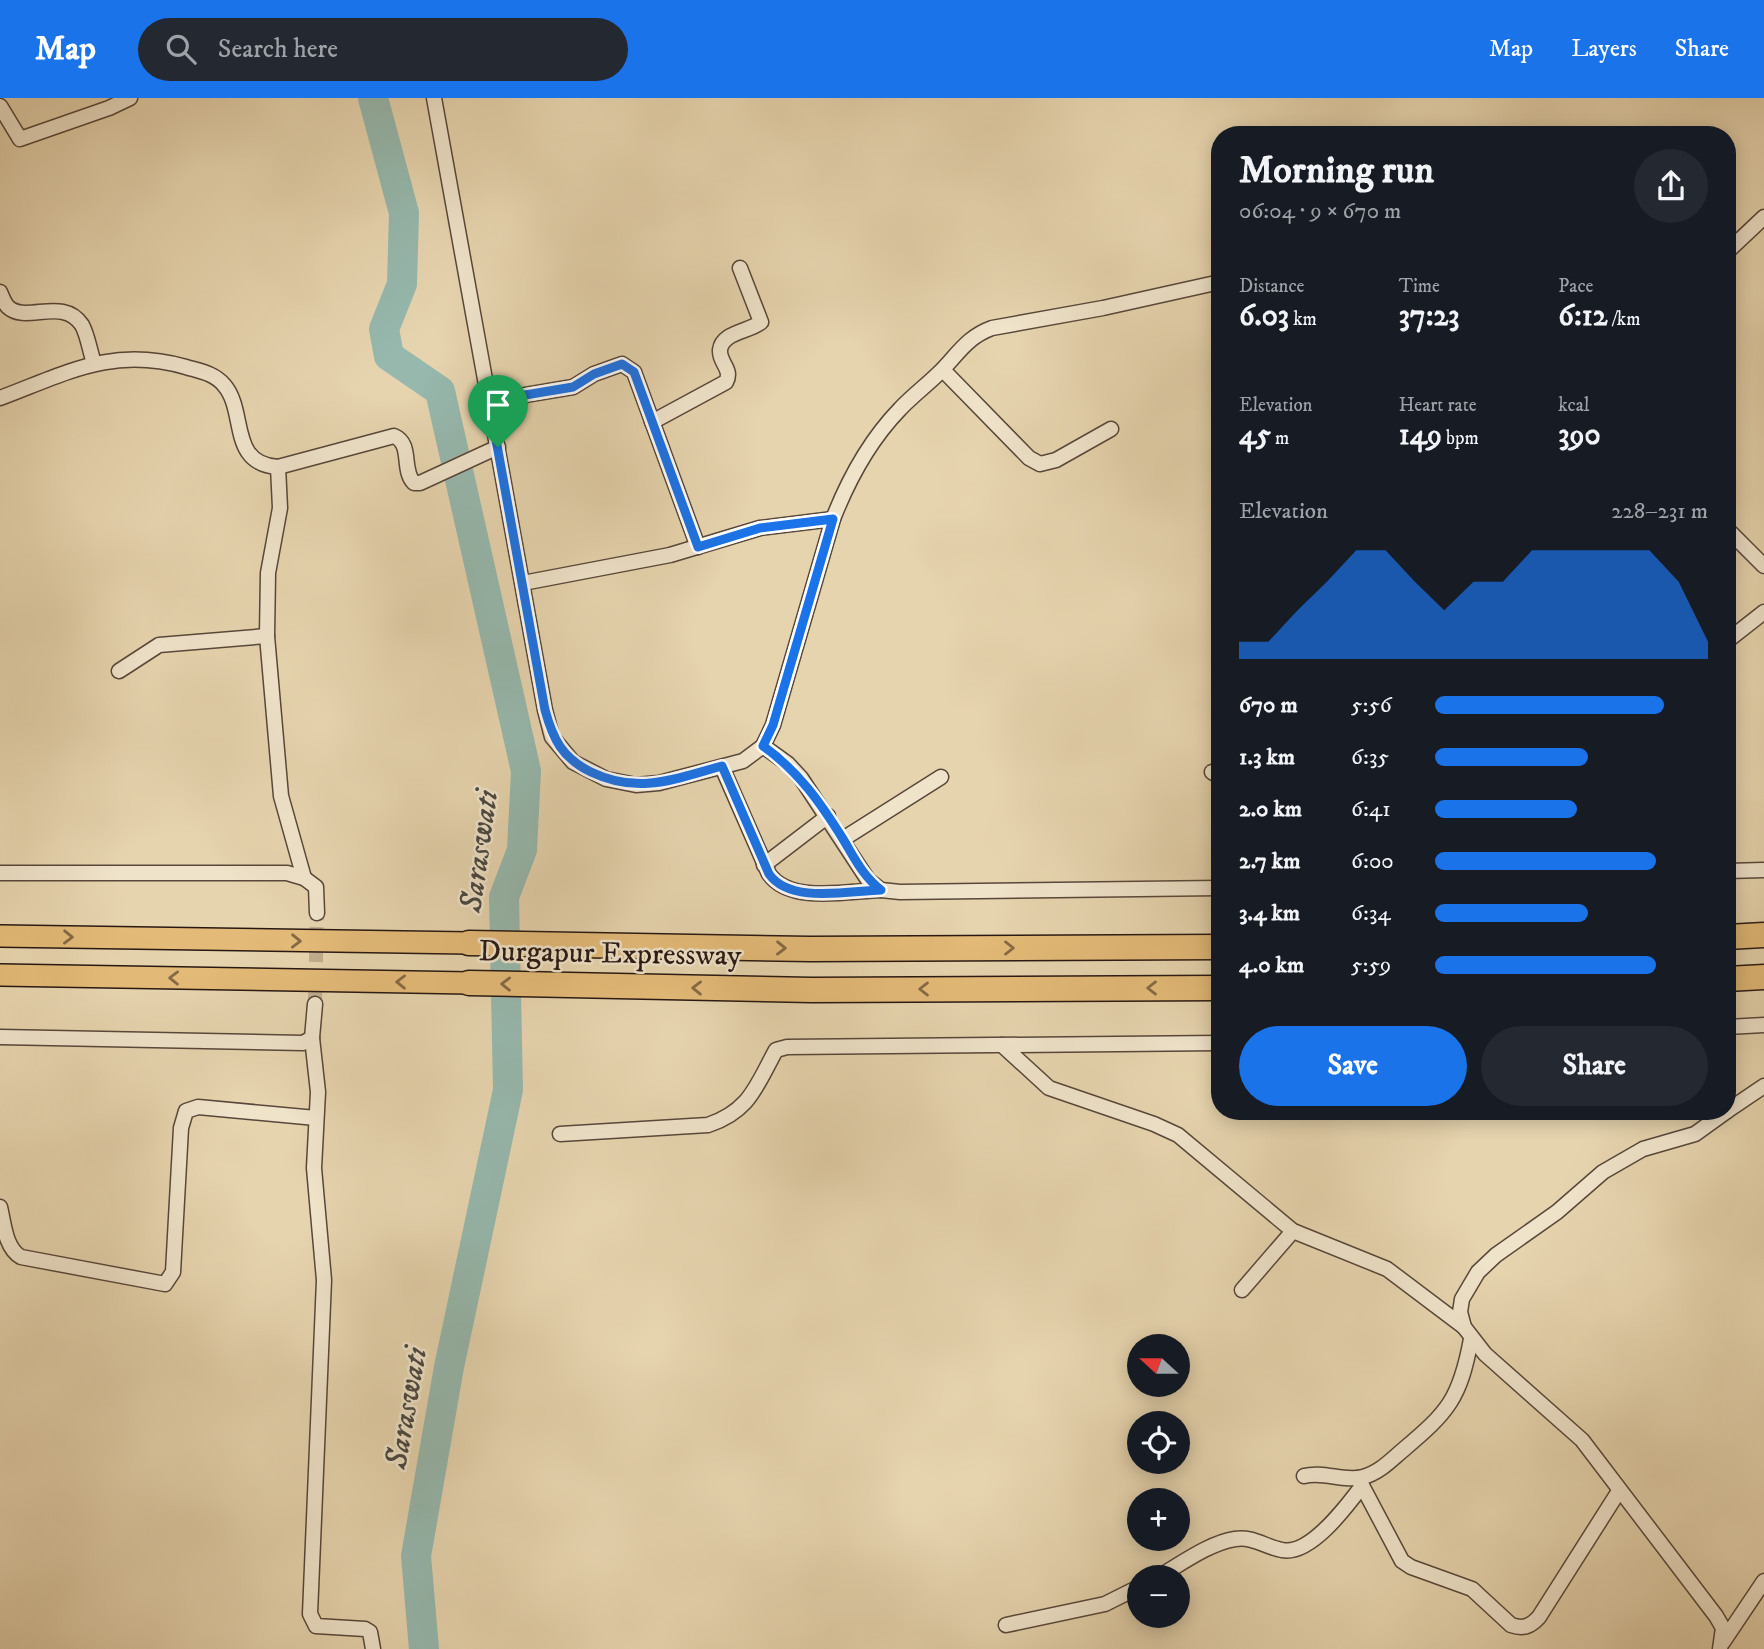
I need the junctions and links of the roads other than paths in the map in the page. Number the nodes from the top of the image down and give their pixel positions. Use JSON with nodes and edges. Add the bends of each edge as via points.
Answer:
{"nodes":[{"id":1,"x":130,"y":98,"type":"edge"},
{"id":2,"x":434,"y":98,"type":"edge"},
{"id":3,"x":0,"y":106,"type":"edge"},
{"id":4,"x":1764,"y":217,"type":"edge"},
{"id":5,"x":1736,"y":243,"type":"edge"},
{"id":6,"x":740,"y":268,"type":"dead end"},
{"id":7,"x":1211,"y":284,"type":"edge"},
{"id":8,"x":0,"y":292,"type":"edge"},
{"id":9,"x":94,"y":363,"type":"junction"},
{"id":10,"x":943,"y":369,"type":"junction"},
{"id":11,"x":0,"y":398,"type":"edge"},
{"id":12,"x":489,"y":401,"type":"junction"},
{"id":13,"x":652,"y":422,"type":"junction"},
{"id":14,"x":1111,"y":429,"type":"dead end"},
{"id":15,"x":494,"y":449,"type":"junction"},
{"id":16,"x":278,"y":467,"type":"junction"},
{"id":17,"x":833,"y":519,"type":"junction"},
{"id":18,"x":1736,"y":538,"type":"edge"},
{"id":19,"x":698,"y":547,"type":"junction"},
{"id":20,"x":1764,"y":566,"type":"edge"},
{"id":21,"x":523,"y":583,"type":"junction"},
{"id":22,"x":1764,"y":612,"type":"edge"},
{"id":23,"x":1736,"y":634,"type":"edge"},
{"id":24,"x":267,"y":636,"type":"junction"},
{"id":25,"x":119,"y":671,"type":"dead end"},
{"id":26,"x":763,"y":746,"type":"junction"},
{"id":27,"x":722,"y":766,"type":"junction"},
{"id":28,"x":941,"y":776,"type":"dead end"},
{"id":29,"x":828,"y":816,"type":"junction"},
{"id":30,"x":843,"y":839,"type":"junction"},
{"id":31,"x":765,"y":864,"type":"junction"},
{"id":32,"x":1764,"y":870,"type":"edge"},
{"id":33,"x":1736,"y":871,"type":"edge"},
{"id":34,"x":0,"y":873,"type":"edge"},
{"id":35,"x":304,"y":878,"type":"junction"},
{"id":36,"x":1211,"y":888,"type":"edge"},
{"id":37,"x":881,"y":890,"type":"junction"},
{"id":38,"x":317,"y":913,"type":"tunnel mouth"},
{"id":39,"x":1764,"y":935,"type":"edge"},
{"id":40,"x":0,"y":936,"type":"edge"},
{"id":41,"x":1736,"y":937,"type":"edge"},
{"id":42,"x":469,"y":943,"type":"joint"},
{"id":43,"x":1211,"y":947,"type":"edge"},
{"id":44,"x":0,"y":975,"type":"edge"},
{"id":45,"x":1764,"y":978,"type":"edge"},
{"id":46,"x":1736,"y":979,"type":"edge"},
{"id":47,"x":469,"y":983,"type":"joint"},
{"id":48,"x":1211,"y":988,"type":"edge"},
{"id":49,"x":315,"y":1004,"type":"tunnel mouth"},
{"id":50,"x":1764,"y":1025,"type":"edge"},
{"id":51,"x":1736,"y":1027,"type":"edge"},
{"id":52,"x":0,"y":1037,"type":"edge"},
{"id":53,"x":312,"y":1038,"type":"junction"},
{"id":54,"x":1211,"y":1043,"type":"edge"},
{"id":55,"x":1002,"y":1045,"type":"junction"},
{"id":56,"x":1764,"y":1086,"type":"edge"},
{"id":57,"x":1736,"y":1105,"type":"edge"},
{"id":58,"x":316,"y":1118,"type":"junction"},
{"id":59,"x":1714,"y":1120,"type":"edge"},
{"id":60,"x":560,"y":1134,"type":"dead end"},
{"id":61,"x":0,"y":1206,"type":"edge"},
{"id":62,"x":1293,"y":1231,"type":"junction"},
{"id":63,"x":1242,"y":1290,"type":"dead end"},
{"id":64,"x":1467,"y":1333,"type":"junction"},
{"id":65,"x":1304,"y":1476,"type":"dead end"},
{"id":66,"x":1360,"y":1482,"type":"junction"},
{"id":67,"x":1619,"y":1491,"type":"junction"},
{"id":68,"x":1181,"y":1565,"type":"edge"},
{"id":69,"x":1764,"y":1581,"type":"edge"},
{"id":70,"x":1127,"y":1593,"type":"edge"},
{"id":71,"x":1006,"y":1625,"type":"dead end"},
{"id":72,"x":1721,"y":1646,"type":"edge"},
{"id":73,"x":373,"y":1649,"type":"edge"}],
"edges":[{"from":1,"to":3,"type":"street","via":[[20,139]]},
{"from":2,"to":12,"type":"street"},
{"from":4,"to":5,"type":"street"},
{"from":6,"to":13,"type":"street","via":[[761,322],[722,343],[720,355],[729,378]]},
{"from":7,"to":10,"type":"street","via":[[992,327],[964,344]]},
{"from":8,"to":9,"type":"street","via":[[14,310],[54,310],[76,318]]},
{"from":9,"to":11,"type":"street"},
{"from":9,"to":16,"type":"street","via":[[149,359],[214,376],[233,402],[248,452],[262,463]]},
{"from":10,"to":14,"type":"street","via":[[1040,464]]},
{"from":10,"to":17,"type":"street","via":[[870,445]]},
{"from":12,"to":13,"type":"street","via":[[573,387],[622,364],[634,372]]},
{"from":12,"to":15,"type":"street"},
{"from":13,"to":19,"type":"street"},
{"from":15,"to":16,"type":"street","via":[[414,483],[409,478],[405,446],[394,436]]},
{"from":15,"to":21,"type":"street"},
{"from":16,"to":24,"type":"street","via":[[280,508],[268,573]]},
{"from":17,"to":19,"type":"street","via":[[760,528]]},
{"from":17,"to":26,"type":"street"},
{"from":18,"to":20,"type":"street"},
{"from":19,"to":21,"type":"street"},
{"from":21,"to":27,"type":"street","via":[[552,737],[573,762],[606,779],[636,785]]},
{"from":22,"to":23,"type":"street"},
{"from":24,"to":25,"type":"street","via":[[159,645]]},
{"from":24,"to":35,"type":"street","via":[[281,796]]},
{"from":26,"to":27,"type":"street","via":[[743,761]]},
{"from":26,"to":29,"type":"street","via":[[788,764]]},
{"from":27,"to":31,"type":"street"},
{"from":28,"to":30,"type":"street"},
{"from":29,"to":30,"type":"street"},
{"from":29,"to":31,"type":"street"},
{"from":30,"to":37,"type":"street","via":[[859,867]]},
{"from":31,"to":37,"type":"street","via":[[774,882],[789,891]]},
{"from":32,"to":33,"type":"street"},
{"from":34,"to":35,"type":"street","via":[[287,873]]},
{"from":35,"to":38,"type":"street","via":[[316,887]]},
{"from":36,"to":37,"type":"street"},
{"from":39,"to":41,"type":"highway"},
{"from":40,"to":42,"type":"main road","name":"Durgapur Expressway","one_way":true},
{"from":42,"to":43,"type":"highway","name":"Durgapur Expressway","one_way":true,"via":[[810,949]]},
{"from":47,"to":44,"type":"main road","name":"Durgapur Expressway","one_way":true},
{"from":45,"to":46,"type":"highway"},
{"from":48,"to":47,"type":"highway","name":"Durgapur Expressway","one_way":true,"via":[[812,990]]},
{"from":49,"to":53,"type":"street"},
{"from":50,"to":51,"type":"street"},
{"from":52,"to":53,"type":"street","via":[[303,1043]]},
{"from":53,"to":58,"type":"street"},
{"from":54,"to":55,"type":"street"},
{"from":55,"to":60,"type":"street","via":[[788,1047],[776,1051],[747,1101],[725,1119],[708,1125]]},
{"from":55,"to":62,"type":"street","via":[[1049,1087],[1178,1135]]},
{"from":56,"to":57,"type":"street"},
{"from":58,"to":61,"type":"street","via":[[198,1107],[186,1111],[181,1128],[173,1272],[165,1284],[21,1257],[10,1246]]},
{"from":58,"to":73,"type":"street","via":[[314,1168],[324,1280],[310,1614],[316,1626],[365,1629],[370,1632]]},
{"from":59,"to":64,"type":"street","via":[[1695,1134],[1643,1149],[1615,1163],[1496,1255],[1478,1272],[1462,1299],[1460,1312]]},
{"from":62,"to":63,"type":"street"},
{"from":62,"to":64,"type":"street","via":[[1387,1269]]},
{"from":64,"to":66,"type":"street","via":[[1462,1380],[1446,1412]]},
{"from":64,"to":67,"type":"street","via":[[1570,1427]]},
{"from":65,"to":66,"type":"street","via":[[1326,1473]]},
{"from":66,"to":67,"type":"street","via":[[1402,1561],[1472,1589],[1518,1628],[1539,1617]]},
{"from":66,"to":68,"type":"street","via":[[1331,1523],[1304,1546],[1284,1551],[1237,1539]]},
{"from":67,"to":72,"type":"street","via":[[1716,1616],[1723,1628]]},
{"from":69,"to":72,"type":"street"},
{"from":70,"to":71,"type":"street","via":[[1105,1604]]}]}
